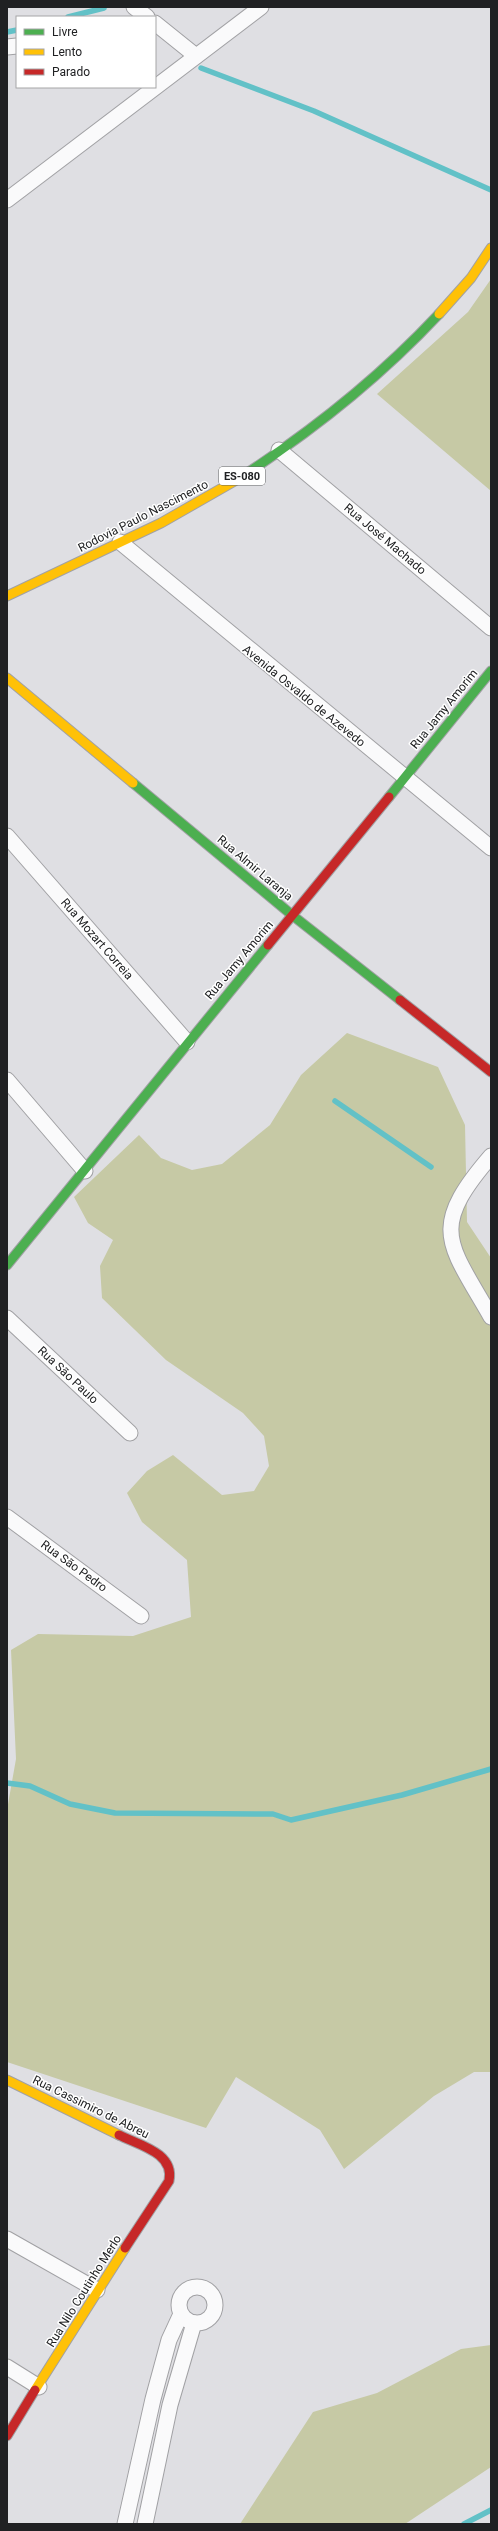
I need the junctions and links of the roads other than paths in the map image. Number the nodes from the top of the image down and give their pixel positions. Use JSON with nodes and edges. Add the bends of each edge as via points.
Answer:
{"nodes":[{"id":1,"x":134,"y":7,"type":"edge"},
{"id":2,"x":261,"y":7,"type":"edge"},
{"id":3,"x":146,"y":16,"type":"edge"},
{"id":4,"x":156,"y":24,"type":"edge"},
{"id":5,"x":173,"y":37,"type":"junction"},
{"id":6,"x":156,"y":38,"type":"edge"},
{"id":7,"x":196,"y":56,"type":"junction"},
{"id":8,"x":156,"y":86,"type":"edge"},
{"id":9,"x":154,"y":88,"type":"edge"},
{"id":10,"x":7,"y":200,"type":"edge"},
{"id":11,"x":491,"y":248,"type":"edge"},
{"id":12,"x":279,"y":450,"type":"junction"},
{"id":13,"x":120,"y":542,"type":"junction"},
{"id":14,"x":7,"y":596,"type":"edge"},
{"id":15,"x":491,"y":628,"type":"edge"},
{"id":16,"x":491,"y":671,"type":"edge"},
{"id":17,"x":7,"y":678,"type":"edge"},
{"id":18,"x":404,"y":778,"type":"junction"},
{"id":19,"x":7,"y":836,"type":"edge"},
{"id":20,"x":491,"y":848,"type":"edge"},
{"id":21,"x":292,"y":915,"type":"junction"},
{"id":22,"x":187,"y":1042,"type":"junction"},
{"id":23,"x":491,"y":1072,"type":"edge"},
{"id":24,"x":7,"y":1080,"type":"edge"},
{"id":25,"x":491,"y":1156,"type":"edge"},
{"id":26,"x":84,"y":1171,"type":"junction"},
{"id":27,"x":7,"y":1265,"type":"edge"},
{"id":28,"x":491,"y":1317,"type":"edge"},
{"id":29,"x":7,"y":1318,"type":"edge"},
{"id":30,"x":130,"y":1433,"type":"dead end"},
{"id":31,"x":7,"y":1517,"type":"edge"},
{"id":32,"x":141,"y":1616,"type":"dead end"},
{"id":33,"x":7,"y":2080,"type":"edge"},
{"id":34,"x":164,"y":2157,"type":"joint"},
{"id":35,"x":7,"y":2239,"type":"edge"},
{"id":36,"x":97,"y":2290,"type":"junction"},
{"id":37,"x":181,"y":2314,"type":"junction"},
{"id":38,"x":194,"y":2323,"type":"junction"},
{"id":39,"x":7,"y":2367,"type":"edge"},
{"id":40,"x":39,"y":2387,"type":"junction"},
{"id":41,"x":7,"y":2436,"type":"edge"},
{"id":42,"x":134,"y":2476,"type":"junction"},
{"id":43,"x":154,"y":2478,"type":"junction"},
{"id":44,"x":125,"y":2524,"type":"edge"},
{"id":45,"x":145,"y":2524,"type":"edge"}],
"edges":[{"from":1,"to":3,"type":"street"},
{"from":2,"to":7,"type":"street"},
{"from":4,"to":5,"type":"street"},
{"from":5,"to":6,"type":"street"},
{"from":5,"to":7,"type":"street"},
{"from":7,"to":8,"type":"street"},
{"from":9,"to":10,"type":"street"},
{"from":11,"to":12,"type":"street","name":"Rodovia Paulo Nascimento","number":"ES-080","via":[[451,301],[420,334],[354,394]]},
{"from":12,"to":13,"type":"street","name":"Rodovia Paulo Nascimento","number":"ES-080","via":[[212,496]]},
{"from":12,"to":15,"type":"street","name":"Rua José Machado"},
{"from":13,"to":14,"type":"street","name":"Rodovia Paulo Nascimento","number":"ES-080"},
{"from":13,"to":18,"type":"street","name":"Avenida Osvaldo de Azevedo"},
{"from":16,"to":18,"type":"street","name":"Rua Jamy Amorim"},
{"from":17,"to":21,"type":"street","name":"Rua Almir Laranja"},
{"from":18,"to":20,"type":"street","name":"Avenida Osvaldo de Azevedo"},
{"from":18,"to":21,"type":"street","name":"Rua Jamy Amorim"},
{"from":19,"to":22,"type":"street","name":"Rua Mozart Correia"},
{"from":21,"to":22,"type":"street","name":"Rua Jamy Amorim"},
{"from":21,"to":23,"type":"street","name":"Rua Almir Laranja"},
{"from":22,"to":26,"type":"street","name":"Rua Jamy Amorim"},
{"from":24,"to":26,"type":"street"},
{"from":25,"to":28,"type":"street","via":[[466,1185],[452,1217],[450,1234],[453,1250]]},
{"from":26,"to":27,"type":"street","name":"Rua Jamy Amorim"},
{"from":29,"to":30,"type":"street","name":"Rua São Paulo"},
{"from":31,"to":32,"type":"street","name":"Rua São Pedro"},
{"from":33,"to":34,"type":"street","name":"Rua Cassimiro de Abreu"},
{"from":34,"to":36,"type":"street","name":"Rua Nilo Coutinho Merlo","via":[[171,2172],[169,2181]]},
{"from":35,"to":36,"type":"street"},
{"from":36,"to":40,"type":"street","name":"Rua Nilo Coutinho Merlo"},
{"from":37,"to":38,"type":"street","via":[[186,2320]]},
{"from":37,"to":38,"type":"street","via":[[178,2306],[185,2291],[192,2288],[208,2291],[213,2297],[214,2313],[202,2323]]},
{"from":37,"to":42,"type":"street","via":[[169,2340]]},
{"from":38,"to":43,"type":"street","via":[[170,2405]]},
{"from":39,"to":40,"type":"street"},
{"from":40,"to":41,"type":"street","name":"Rua Nilo Coutinho Merlo"},
{"from":42,"to":43,"type":"street"},
{"from":42,"to":44,"type":"street"},
{"from":43,"to":45,"type":"street"}]}
